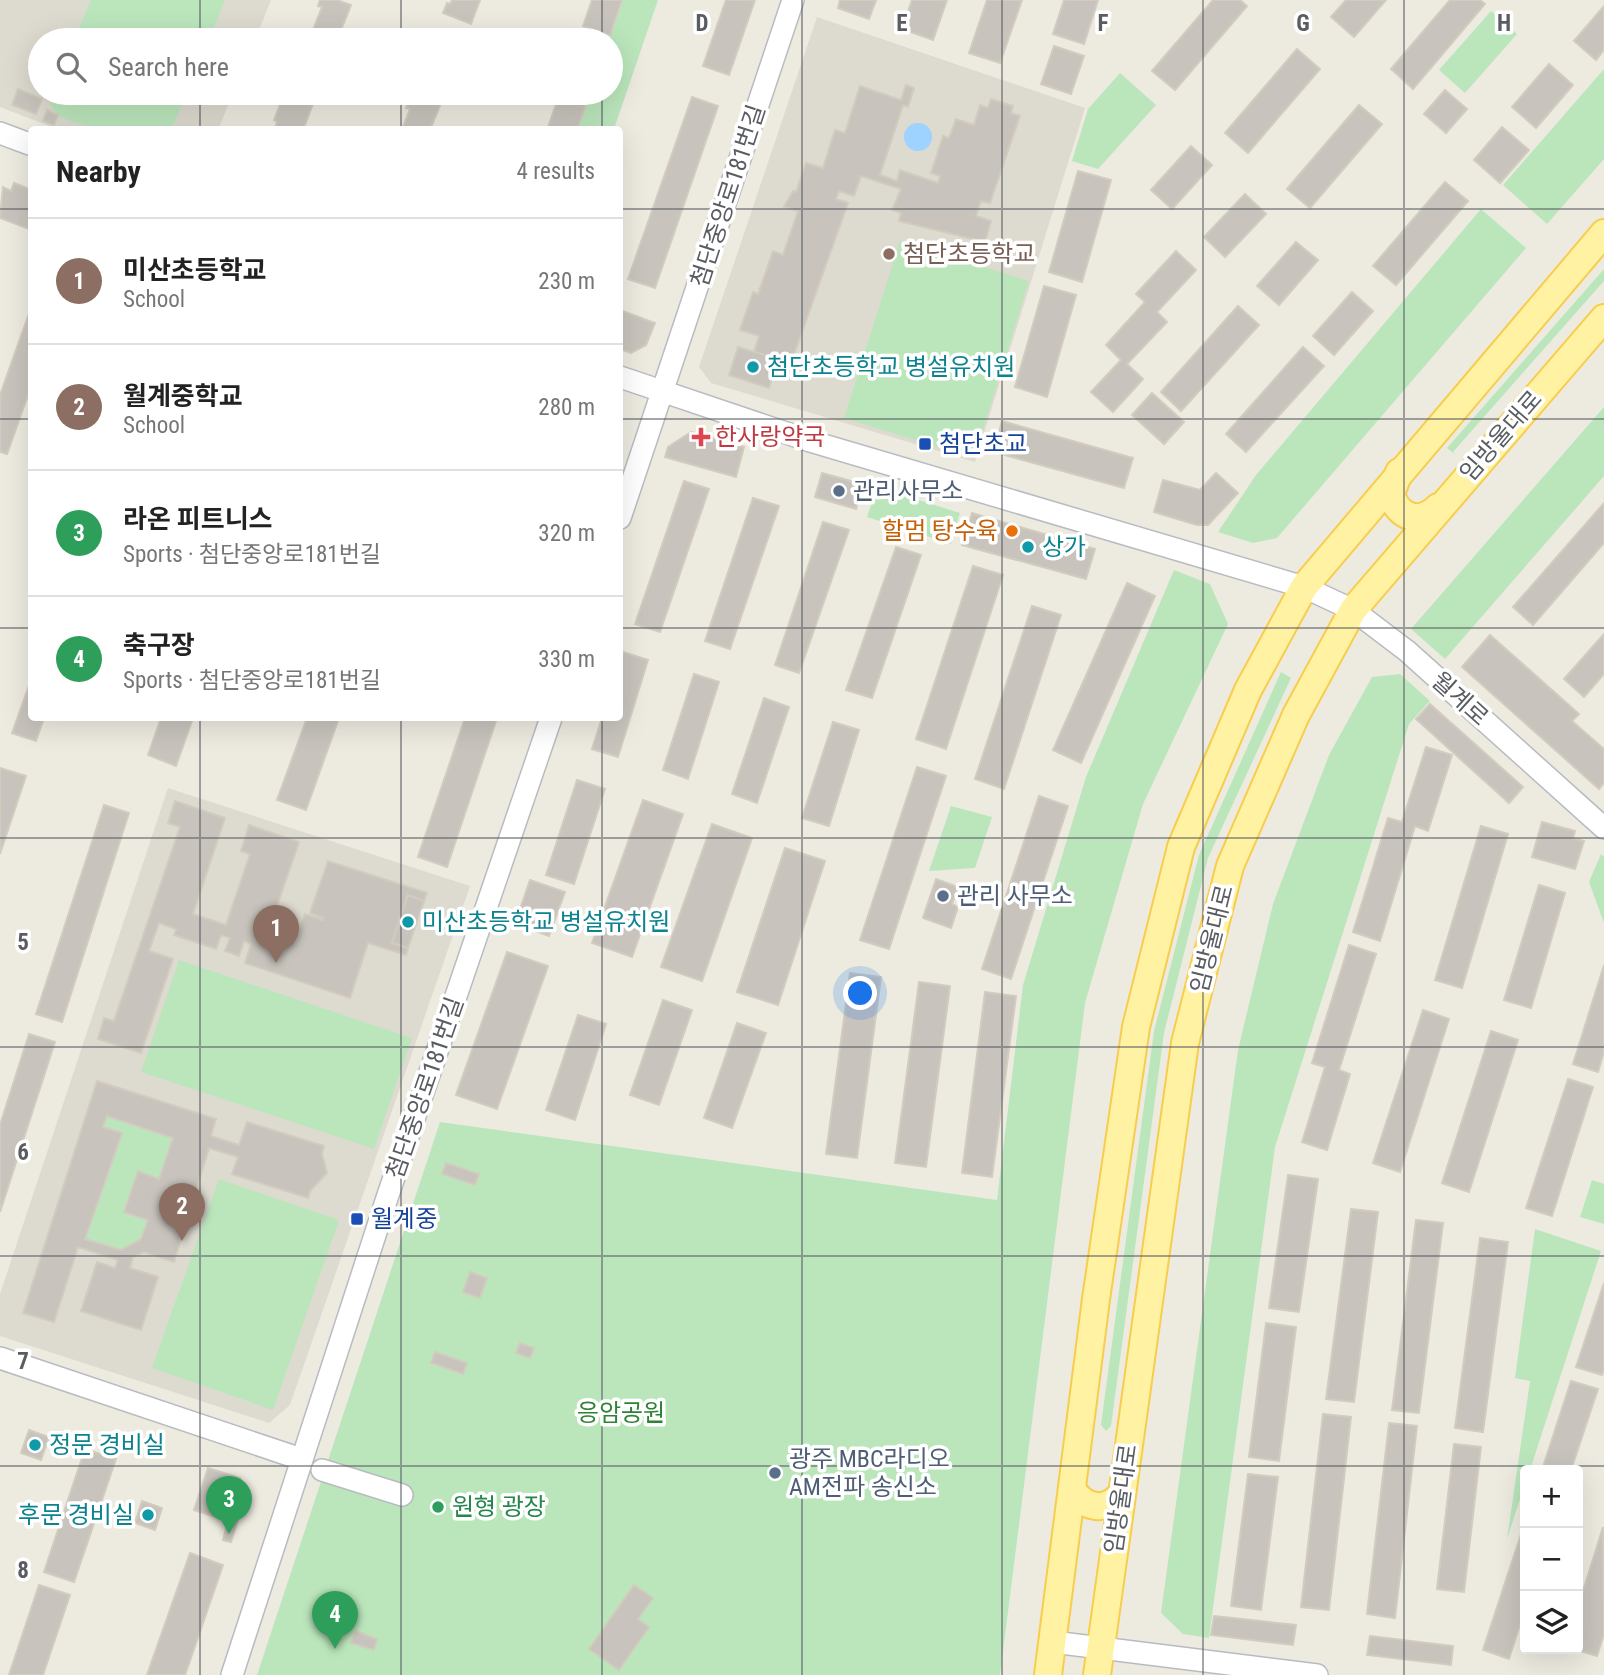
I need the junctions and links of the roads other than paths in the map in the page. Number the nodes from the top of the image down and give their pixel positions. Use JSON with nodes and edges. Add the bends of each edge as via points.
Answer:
{"nodes":[{"id":1,"x":793,"y":0,"type":"edge"},
{"id":2,"x":0,"y":133,"type":"edge"},
{"id":3,"x":28,"y":144,"type":"edge"},
{"id":4,"x":1604,"y":233,"type":"edge"},
{"id":5,"x":1604,"y":318,"type":"edge"},
{"id":6,"x":623,"y":378,"type":"edge"},
{"id":7,"x":663,"y":392,"type":"junction"},
{"id":8,"x":1400,"y":470,"type":"junction"},
{"id":9,"x":1440,"y":506,"type":"junction"},
{"id":10,"x":623,"y":509,"type":"edge"},
{"id":11,"x":1304,"y":587,"type":"junction"},
{"id":12,"x":1353,"y":610,"type":"junction"},
{"id":13,"x":550,"y":721,"type":"edge"},
{"id":14,"x":1604,"y":828,"type":"edge"},
{"id":15,"x":0,"y":1357,"type":"edge"},
{"id":16,"x":301,"y":1459,"type":"junction"},
{"id":17,"x":322,"y":1470,"type":"dead end"},
{"id":18,"x":1072,"y":1489,"type":"junction"},
{"id":19,"x":1122,"y":1493,"type":"junction"},
{"id":20,"x":402,"y":1495,"type":"dead end"},
{"id":21,"x":1053,"y":1642,"type":"junction"},
{"id":22,"x":1100,"y":1647,"type":"junction"},
{"id":23,"x":232,"y":1675,"type":"edge"},
{"id":24,"x":1048,"y":1675,"type":"edge"},
{"id":25,"x":1097,"y":1675,"type":"edge"},
{"id":26,"x":1317,"y":1675,"type":"edge"}],
"edges":[{"from":1,"to":7,"type":"street","name":"첨단중앙로181번길"},
{"from":2,"to":3,"type":"street"},
{"from":4,"to":8,"type":"main road","name":"임방울대로"},
{"from":5,"to":9,"type":"main road","name":"임방울대로"},
{"from":6,"to":7,"type":"street"},
{"from":7,"to":10,"type":"street","name":"첨단중앙로181번길"},
{"from":7,"to":11,"type":"street"},
{"from":8,"to":9,"type":"main road","via":[[1391,494],[1398,510],[1422,518]]},
{"from":8,"to":11,"type":"main road","name":"임방울대로"},
{"from":9,"to":12,"type":"main road","name":"임방울대로"},
{"from":11,"to":12,"type":"street","name":"월계로"},
{"from":11,"to":18,"type":"main road","name":"임방울대로","via":[[1248,690],[1181,848],[1136,1027]]},
{"from":12,"to":14,"type":"street","name":"월계로","via":[[1407,651]]},
{"from":12,"to":19,"type":"main road","name":"임방울대로","via":[[1296,715],[1227,879],[1185,1043]]},
{"from":13,"to":16,"type":"street","name":"첨단중앙로181번길"},
{"from":15,"to":16,"type":"street"},
{"from":16,"to":23,"type":"street","name":"첨단중앙로181번길"},
{"from":17,"to":20,"type":"street"},
{"from":18,"to":19,"type":"main road","via":[[1093,1506],[1110,1504]]},
{"from":18,"to":21,"type":"main road","name":"임방울대로"},
{"from":19,"to":22,"type":"main road","name":"임방울대로"},
{"from":21,"to":22,"type":"street"},
{"from":21,"to":24,"type":"main road","name":"임방울대로"},
{"from":22,"to":25,"type":"main road","name":"임방울대로"},
{"from":22,"to":26,"type":"street"}]}
